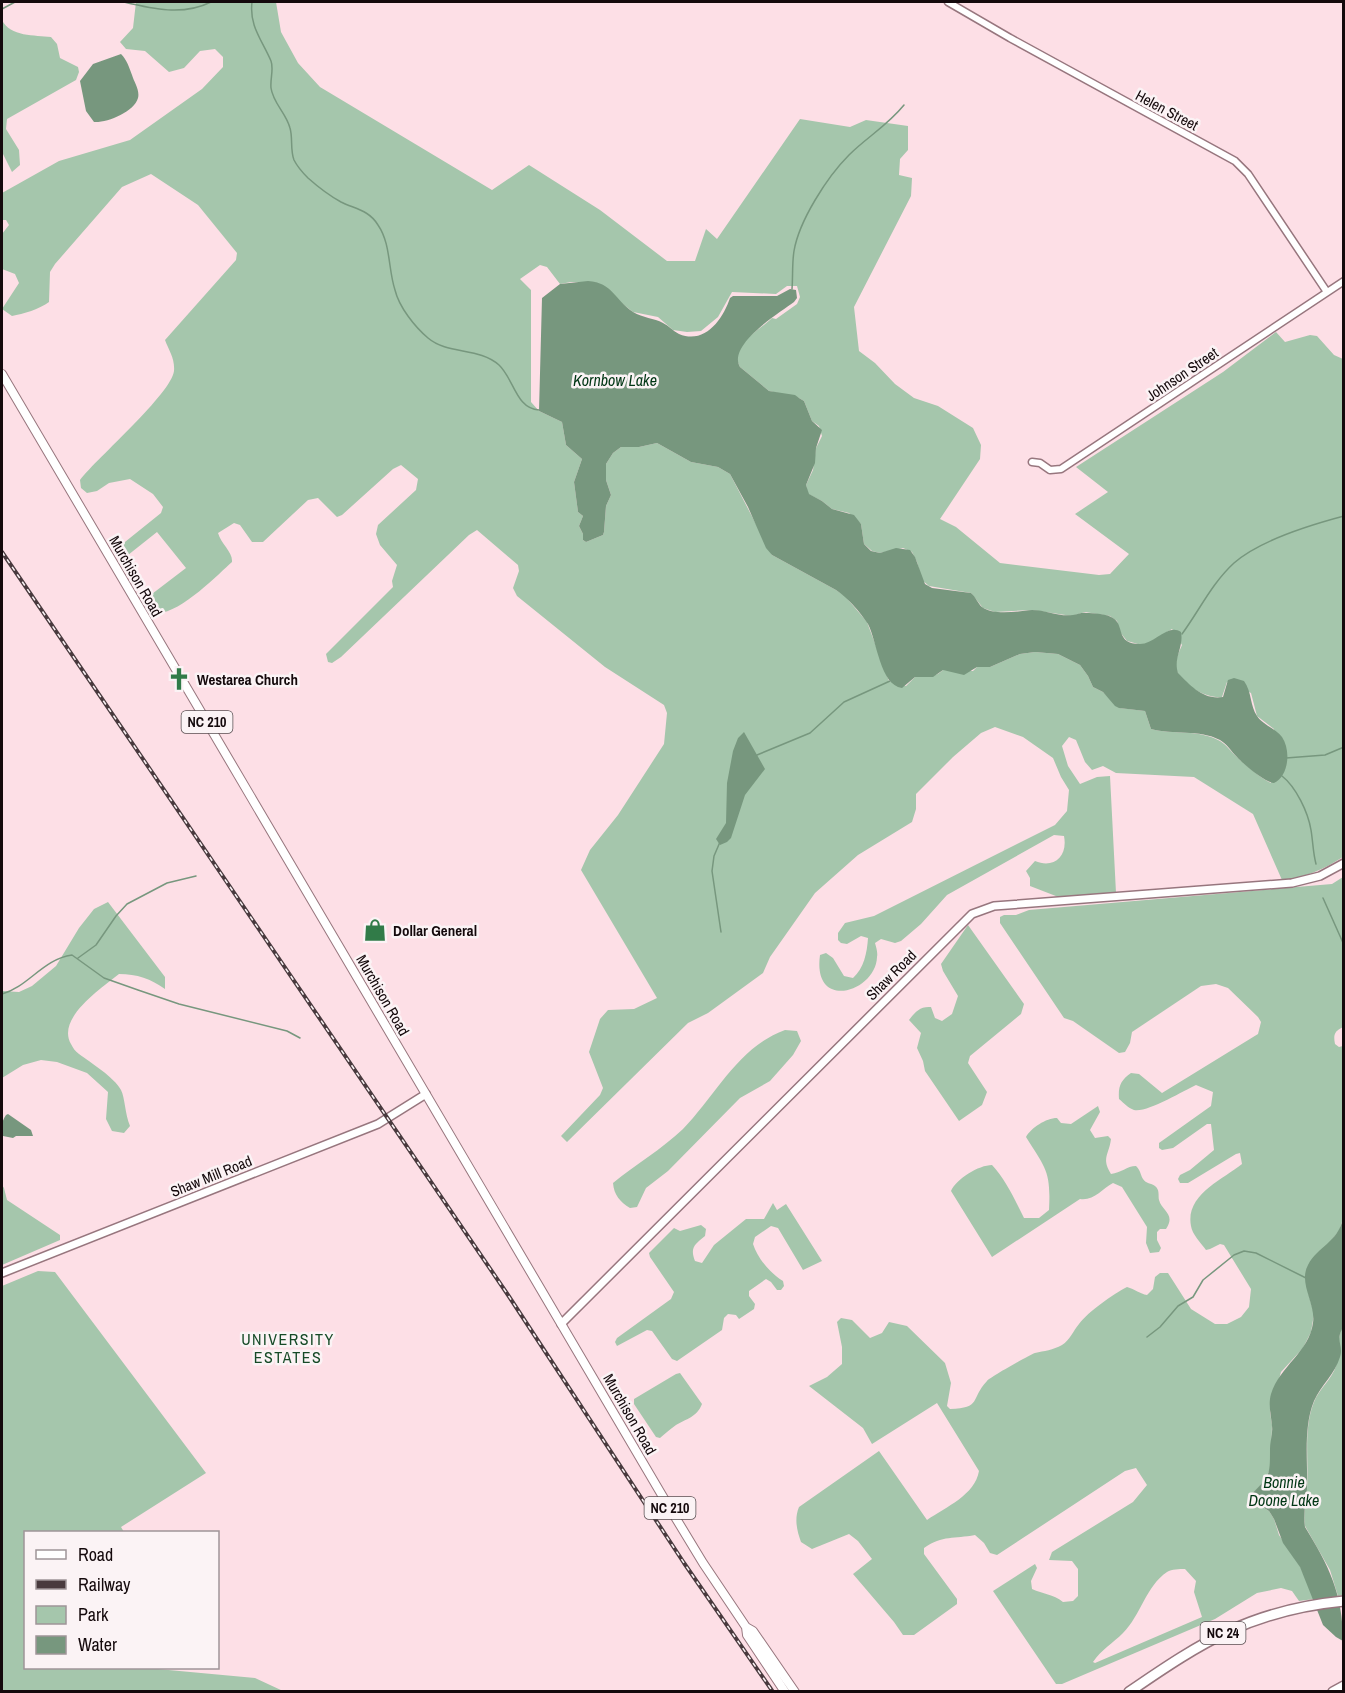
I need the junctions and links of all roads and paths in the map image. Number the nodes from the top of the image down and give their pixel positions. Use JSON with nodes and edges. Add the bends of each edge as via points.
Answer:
{"nodes":[{"id":1,"x":948,"y":2,"type":"edge"},
{"id":2,"x":1344,"y":281,"type":"edge"},
{"id":3,"x":1327,"y":292,"type":"junction"},
{"id":4,"x":2,"y":374,"type":"edge"},
{"id":5,"x":1032,"y":462,"type":"dead end"},
{"id":6,"x":1344,"y":863,"type":"edge"},
{"id":7,"x":426,"y":1094,"type":"junction"},
{"id":8,"x":2,"y":1273,"type":"edge"},
{"id":9,"x":561,"y":1324,"type":"junction"},
{"id":10,"x":1344,"y":1601,"type":"edge"},
{"id":11,"x":746,"y":1627,"type":"junction"},
{"id":12,"x":1175,"y":1660,"type":"junction"},
{"id":13,"x":1344,"y":1686,"type":"edge"},
{"id":14,"x":785,"y":1692,"type":"edge"},
{"id":15,"x":795,"y":1692,"type":"edge"},
{"id":16,"x":1129,"y":1692,"type":"edge"},
{"id":17,"x":1140,"y":1692,"type":"edge"},
{"id":18,"x":1333,"y":1692,"type":"edge"}],
"edges":[{"from":1,"to":3,"type":"street","name":"Helen Street","via":[[1235,161],[1248,174]]},
{"from":2,"to":3,"type":"street","name":"Johnson Street"},
{"from":3,"to":5,"type":"street","name":"Johnson Street","via":[[1061,469],[1050,470]]},
{"from":4,"to":7,"type":"main road","name":"Murchison Road","number":"NC 210"},
{"from":6,"to":9,"type":"main road","name":"Shaw Road","via":[[1320,876],[1292,883],[994,906],[972,914]]},
{"from":7,"to":8,"type":"main road","name":"Shaw Mill Road","via":[[378,1124]]},
{"from":7,"to":9,"type":"main road","name":"Murchison Road","number":"NC 210"},
{"from":9,"to":11,"type":"main road","name":"Murchison Road","number":"NC 210","via":[[686,1536]]},
{"from":10,"to":12,"type":"highway","number":"NC 24","via":[[1275,1613],[1220,1634]]},
{"from":11,"to":14,"type":"main road","name":"Murchison Road","number":"NC 210","via":[[747,1635]]},
{"from":11,"to":15,"type":"main road","name":"Murchison Road","number":"NC 210","via":[[753,1631]]},
{"from":12,"to":16,"type":"highway"},
{"from":12,"to":17,"type":"highway","number":"NC 24"},
{"from":13,"to":18,"type":"highway"}]}
